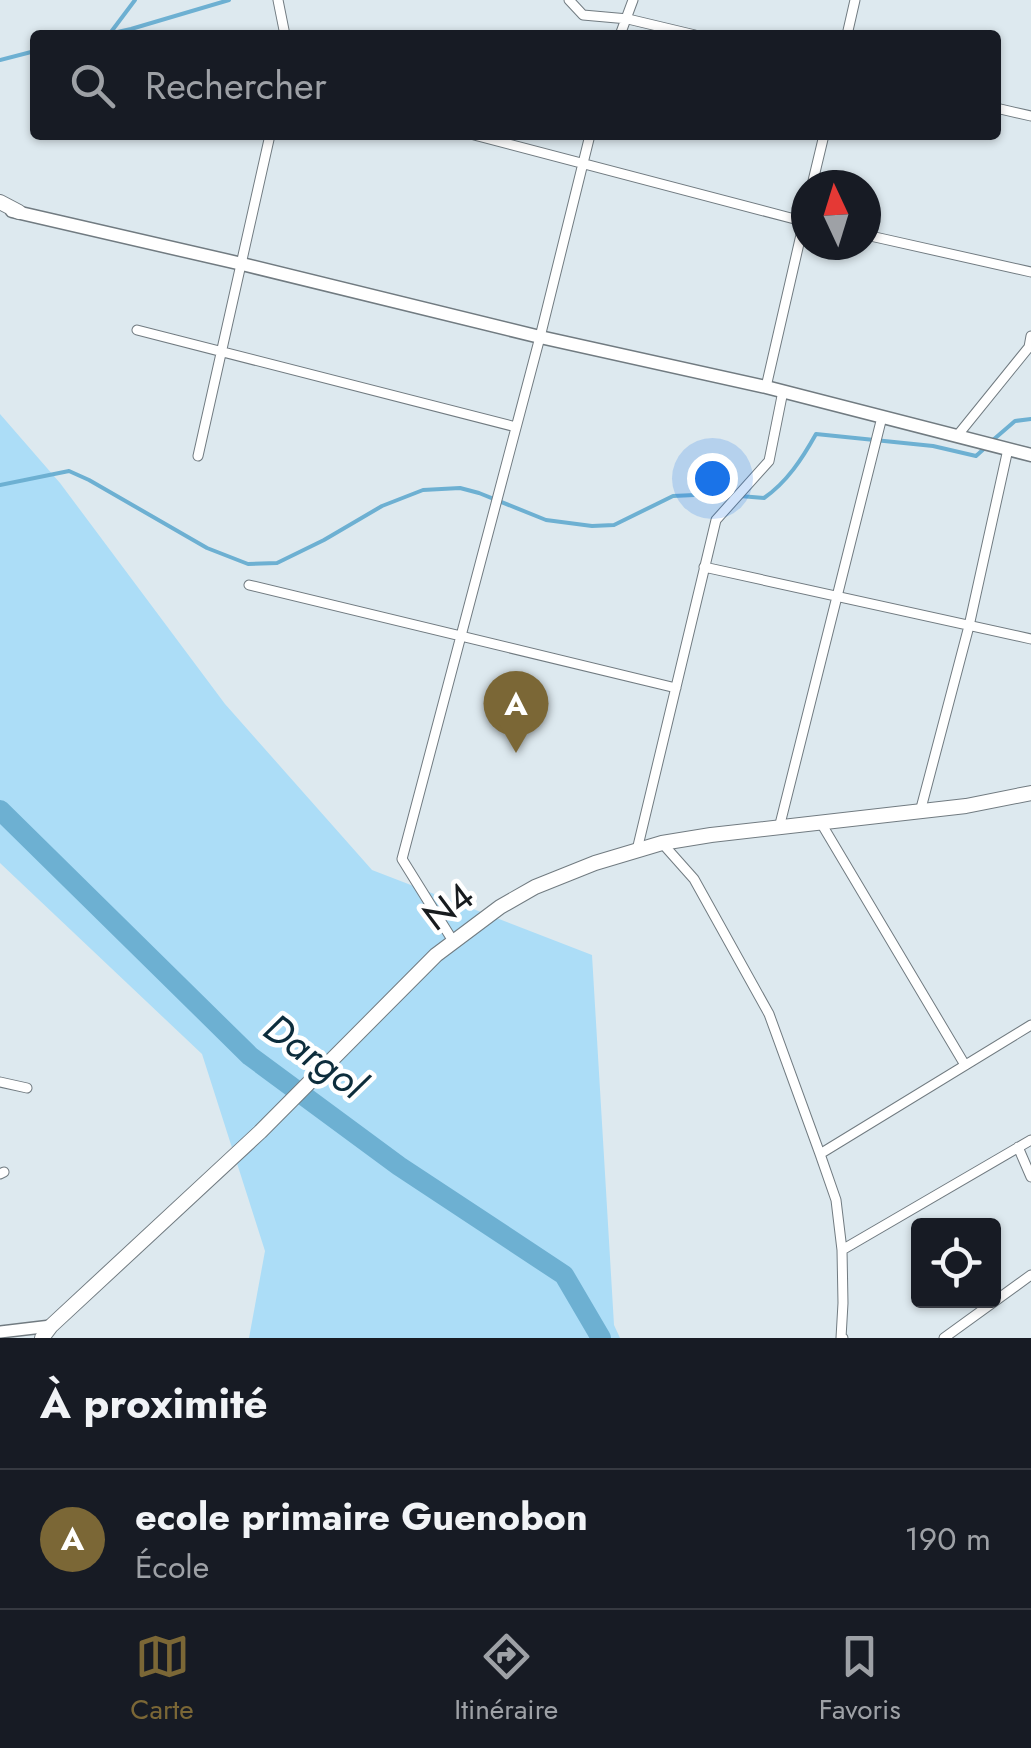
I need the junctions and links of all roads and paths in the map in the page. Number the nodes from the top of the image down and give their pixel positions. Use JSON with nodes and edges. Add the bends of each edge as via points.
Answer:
{"nodes":[{"id":1,"x":278,"y":0,"type":"edge"},
{"id":2,"x":569,"y":0,"type":"edge"},
{"id":3,"x":633,"y":0,"type":"edge"},
{"id":4,"x":854,"y":0,"type":"edge"},
{"id":5,"x":628,"y":19,"type":"junction"},
{"id":6,"x":284,"y":30,"type":"edge"},
{"id":7,"x":622,"y":30,"type":"edge"},
{"id":8,"x":674,"y":30,"type":"edge"},
{"id":9,"x":848,"y":30,"type":"edge"},
{"id":10,"x":1001,"y":109,"type":"edge"},
{"id":11,"x":1031,"y":116,"type":"edge"},
{"id":12,"x":269,"y":140,"type":"edge"},
{"id":13,"x":493,"y":140,"type":"edge"},
{"id":14,"x":589,"y":140,"type":"edge"},
{"id":15,"x":823,"y":140,"type":"edge"},
{"id":16,"x":583,"y":163,"type":"junction"},
{"id":17,"x":816,"y":170,"type":"edge"},
{"id":18,"x":0,"y":205,"type":"edge"},
{"id":19,"x":19,"y":212,"type":"joint"},
{"id":20,"x":791,"y":215,"type":"edge"},
{"id":21,"x":881,"y":238,"type":"edge"},
{"id":22,"x":795,"y":260,"type":"edge"},
{"id":23,"x":242,"y":264,"type":"junction"},
{"id":24,"x":1031,"y":272,"type":"edge"},
{"id":25,"x":137,"y":330,"type":"dead end"},
{"id":26,"x":1031,"y":336,"type":"edge"},
{"id":27,"x":540,"y":337,"type":"junction"},
{"id":28,"x":220,"y":353,"type":"junction"},
{"id":29,"x":766,"y":387,"type":"junction"},
{"id":30,"x":783,"y":391,"type":"junction"},
{"id":31,"x":882,"y":417,"type":"junction"},
{"id":32,"x":516,"y":427,"type":"junction"},
{"id":33,"x":957,"y":436,"type":"junction"},
{"id":34,"x":1002,"y":448,"type":"junction"},
{"id":35,"x":198,"y":456,"type":"dead end"},
{"id":36,"x":1031,"y":456,"type":"edge"},
{"id":37,"x":704,"y":567,"type":"junction"},
{"id":38,"x":249,"y":585,"type":"dead end"},
{"id":39,"x":837,"y":598,"type":"junction"},
{"id":40,"x":968,"y":626,"type":"junction"},
{"id":41,"x":460,"y":637,"type":"junction"},
{"id":42,"x":1031,"y":639,"type":"edge"},
{"id":43,"x":676,"y":688,"type":"junction"},
{"id":44,"x":1031,"y":793,"type":"edge"},
{"id":45,"x":920,"y":812,"type":"junction"},
{"id":46,"x":821,"y":823,"type":"junction"},
{"id":47,"x":780,"y":828,"type":"junction"},
{"id":48,"x":662,"y":842,"type":"junction"},
{"id":49,"x":637,"y":850,"type":"junction"},
{"id":50,"x":452,"y":941,"type":"junction"},
{"id":51,"x":1031,"y":1025,"type":"edge"},
{"id":52,"x":965,"y":1065,"type":"junction"},
{"id":53,"x":0,"y":1082,"type":"edge"},
{"id":54,"x":27,"y":1088,"type":"dead end"},
{"id":55,"x":1031,"y":1140,"type":"edge"},
{"id":56,"x":1018,"y":1148,"type":"junction"},
{"id":57,"x":820,"y":1154,"type":"junction"},
{"id":58,"x":1031,"y":1177,"type":"edge"},
{"id":59,"x":842,"y":1250,"type":"junction"},
{"id":60,"x":1031,"y":1276,"type":"edge"},
{"id":61,"x":0,"y":1332,"type":"edge"},
{"id":62,"x":46,"y":1332,"type":"edge"},
{"id":63,"x":843,"y":1338,"type":"edge"},
{"id":64,"x":944,"y":1338,"type":"edge"}],
"edges":[{"from":1,"to":6,"type":"street"},
{"from":2,"to":5,"type":"street","via":[[584,15]]},
{"from":3,"to":5,"type":"street"},
{"from":4,"to":9,"type":"street"},
{"from":5,"to":7,"type":"street"},
{"from":5,"to":8,"type":"street"},
{"from":10,"to":11,"type":"street"},
{"from":12,"to":23,"type":"street"},
{"from":13,"to":16,"type":"street"},
{"from":14,"to":16,"type":"street"},
{"from":15,"to":17,"type":"street"},
{"from":16,"to":20,"type":"street"},
{"from":16,"to":27,"type":"street"},
{"from":18,"to":19,"type":"main road"},
{"from":19,"to":23,"type":"main road"},
{"from":21,"to":24,"type":"street"},
{"from":22,"to":29,"type":"street"},
{"from":23,"to":27,"type":"main road"},
{"from":23,"to":28,"type":"street"},
{"from":25,"to":28,"type":"street"},
{"from":26,"to":33,"type":"street"},
{"from":27,"to":29,"type":"main road"},
{"from":27,"to":32,"type":"street"},
{"from":28,"to":32,"type":"street"},
{"from":28,"to":35,"type":"street"},
{"from":29,"to":30,"type":"main road"},
{"from":30,"to":31,"type":"main road"},
{"from":30,"to":37,"type":"street","via":[[769,461],[716,520]]},
{"from":31,"to":33,"type":"main road"},
{"from":31,"to":39,"type":"street"},
{"from":32,"to":41,"type":"street"},
{"from":33,"to":34,"type":"main road"},
{"from":34,"to":36,"type":"main road"},
{"from":34,"to":40,"type":"street"},
{"from":37,"to":39,"type":"street"},
{"from":37,"to":43,"type":"street"},
{"from":38,"to":41,"type":"street"},
{"from":39,"to":40,"type":"street"},
{"from":39,"to":47,"type":"street"},
{"from":40,"to":42,"type":"street"},
{"from":40,"to":45,"type":"street"},
{"from":41,"to":43,"type":"street"},
{"from":41,"to":50,"type":"street","via":[[402,859]]},
{"from":43,"to":49,"type":"street"},
{"from":44,"to":45,"type":"main road","name":"N4"},
{"from":45,"to":46,"type":"main road","name":"N4"},
{"from":46,"to":47,"type":"main road","name":"N4"},
{"from":46,"to":52,"type":"street"},
{"from":47,"to":48,"type":"main road","name":"N4"},
{"from":48,"to":49,"type":"main road","name":"N4"},
{"from":48,"to":57,"type":"street","via":[[694,879],[768,1014]]},
{"from":49,"to":50,"type":"main road","name":"N4","via":[[535,887]]},
{"from":50,"to":62,"type":"main road","name":"N4"},
{"from":51,"to":52,"type":"street"},
{"from":52,"to":57,"type":"street"},
{"from":53,"to":54,"type":"street"},
{"from":55,"to":56,"type":"street"},
{"from":56,"to":58,"type":"street"},
{"from":56,"to":59,"type":"street"},
{"from":57,"to":59,"type":"street","via":[[836,1200]]},
{"from":59,"to":63,"type":"street"},
{"from":60,"to":64,"type":"street"},
{"from":61,"to":62,"type":"street"}]}
